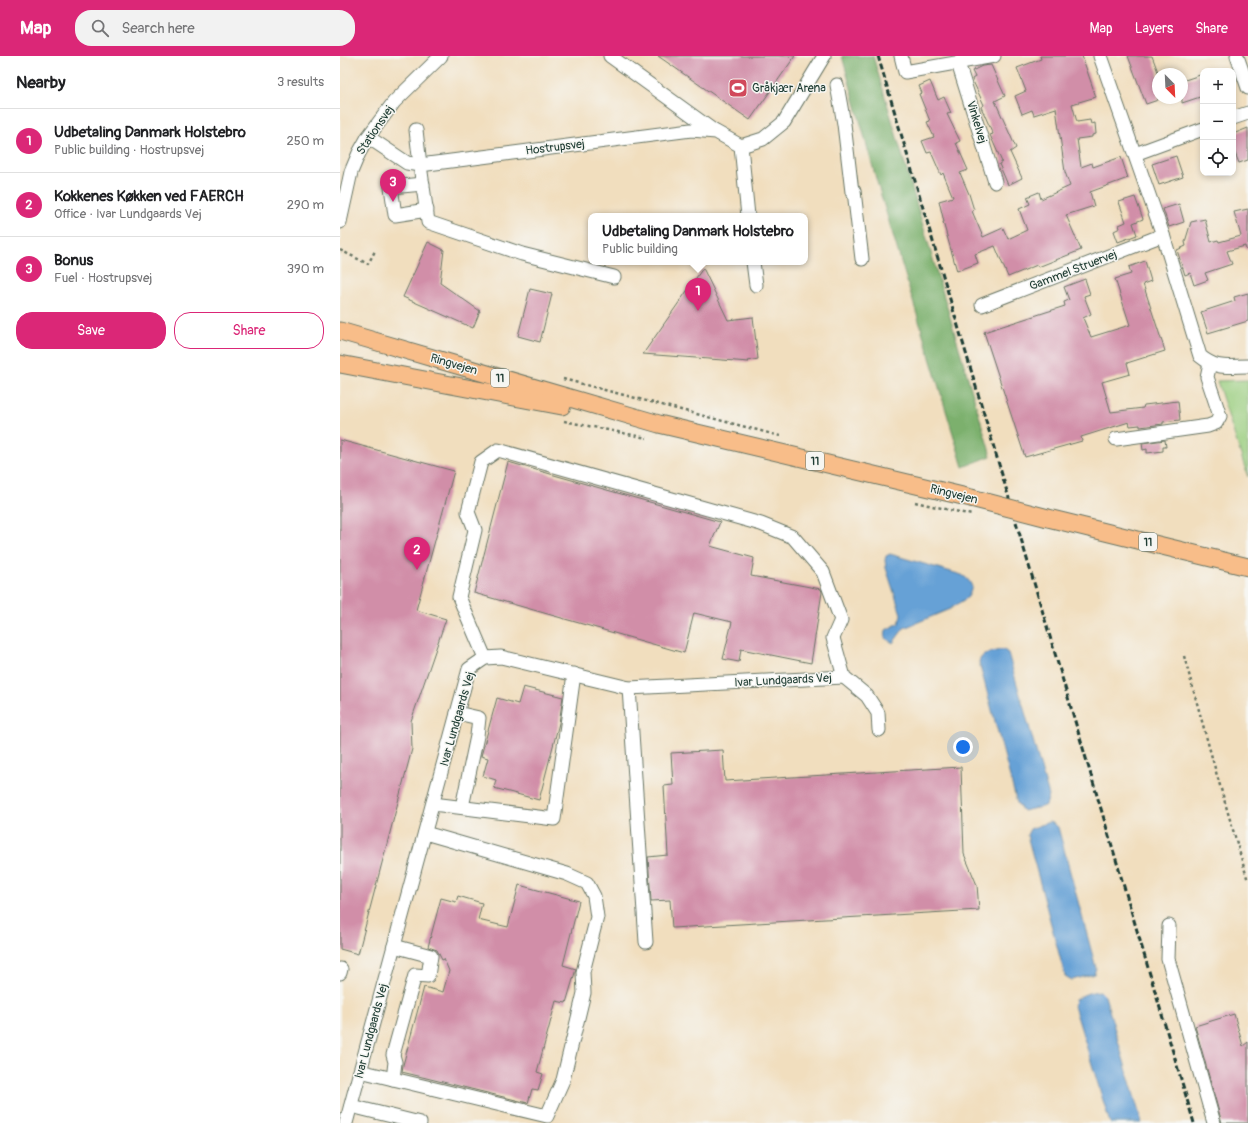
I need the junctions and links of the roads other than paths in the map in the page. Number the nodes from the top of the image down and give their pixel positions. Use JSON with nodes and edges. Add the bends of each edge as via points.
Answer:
{"nodes":[{"id":1,"x":441,"y":56,"type":"edge"},
{"id":2,"x":610,"y":56,"type":"edge"},
{"id":3,"x":824,"y":56,"type":"edge"},
{"id":4,"x":901,"y":56,"type":"edge"},
{"id":5,"x":994,"y":56,"type":"edge"},
{"id":6,"x":1100,"y":56,"type":"edge"},
{"id":7,"x":1237,"y":56,"type":"edge"},
{"id":8,"x":958,"y":63,"type":"junction"},
{"id":9,"x":837,"y":86,"type":"dead end"},
{"id":10,"x":1248,"y":88,"type":"edge"},
{"id":11,"x":1248,"y":113,"type":"edge"},
{"id":12,"x":1236,"y":117,"type":"edge"},
{"id":13,"x":416,"y":130,"type":"dead end"},
{"id":14,"x":1200,"y":130,"type":"edge"},
{"id":15,"x":716,"y":132,"type":"junction"},
{"id":16,"x":368,"y":138,"type":"junction"},
{"id":17,"x":741,"y":146,"type":"junction"},
{"id":18,"x":1135,"y":154,"type":"junction"},
{"id":19,"x":420,"y":165,"type":"junction"},
{"id":20,"x":346,"y":171,"type":"edge"},
{"id":21,"x":996,"y":182,"type":"dead end"},
{"id":22,"x":423,"y":184,"type":"junction"},
{"id":23,"x":427,"y":210,"type":"junction"},
{"id":24,"x":748,"y":213,"type":"edge"},
{"id":25,"x":340,"y":222,"type":"edge"},
{"id":26,"x":1163,"y":235,"type":"junction"},
{"id":27,"x":862,"y":259,"type":"dead end"},
{"id":28,"x":753,"y":265,"type":"edge"},
{"id":29,"x":614,"y":277,"type":"dead end"},
{"id":30,"x":756,"y":285,"type":"dead end"},
{"id":31,"x":982,"y":305,"type":"dead end"},
{"id":32,"x":340,"y":331,"type":"edge"},
{"id":33,"x":1205,"y":360,"type":"junction"},
{"id":34,"x":340,"y":364,"type":"edge"},
{"id":35,"x":1248,"y":366,"type":"edge"},
{"id":36,"x":659,"y":424,"type":"junction"},
{"id":37,"x":1116,"y":439,"type":"dead end"},
{"id":38,"x":1248,"y":567,"type":"edge"},
{"id":39,"x":485,"y":658,"type":"junction"},
{"id":40,"x":574,"y":674,"type":"junction"},
{"id":41,"x":844,"y":677,"type":"junction"},
{"id":42,"x":629,"y":688,"type":"junction"},
{"id":43,"x":457,"y":713,"type":"junction"},
{"id":44,"x":879,"y":730,"type":"dead end"},
{"id":45,"x":433,"y":804,"type":"junction"},
{"id":46,"x":462,"y":807,"type":"junction"},
{"id":47,"x":425,"y":833,"type":"junction"},
{"id":48,"x":1169,"y":926,"type":"dead end"},
{"id":49,"x":646,"y":942,"type":"dead end"},
{"id":50,"x":394,"y":946,"type":"junction"},
{"id":51,"x":340,"y":968,"type":"edge"},
{"id":52,"x":340,"y":973,"type":"edge"},
{"id":53,"x":360,"y":1071,"type":"junction"},
{"id":54,"x":393,"y":1079,"type":"junction"},
{"id":55,"x":346,"y":1113,"type":"edge"},
{"id":56,"x":398,"y":1120,"type":"edge"},
{"id":57,"x":420,"y":1123,"type":"edge"},
{"id":58,"x":1214,"y":1123,"type":"edge"}],
"edges":[{"from":1,"to":16,"type":"street","name":"Stationsvej","via":[[394,102]]},
{"from":2,"to":15,"type":"street"},
{"from":3,"to":17,"type":"street","via":[[784,122],[763,139]]},
{"from":4,"to":8,"type":"street","via":[[905,72]]},
{"from":5,"to":8,"type":"street"},
{"from":6,"to":18,"type":"street"},
{"from":7,"to":10,"type":"street"},
{"from":8,"to":21,"type":"street","name":"Vinkelvej"},
{"from":9,"to":27,"type":"street"},
{"from":11,"to":12,"type":"street"},
{"from":13,"to":19,"type":"street"},
{"from":14,"to":18,"type":"street"},
{"from":15,"to":17,"type":"street"},
{"from":15,"to":19,"type":"street","name":"Hostrupsvej","via":[[691,130]]},
{"from":16,"to":19,"type":"street","name":"Hostrupsvej","via":[[407,162]]},
{"from":16,"to":20,"type":"street","name":"Stationsvej"},
{"from":17,"to":24,"type":"street"},
{"from":18,"to":26,"type":"street"},
{"from":19,"to":22,"type":"street"},
{"from":20,"to":25,"type":"street","name":"Stationsvej"},
{"from":22,"to":23,"type":"street"},
{"from":22,"to":23,"type":"street","via":[[391,187],[395,215]]},
{"from":23,"to":29,"type":"street","via":[[428,222],[466,236],[522,254]]},
{"from":26,"to":31,"type":"street","name":"Gammel Struervej"},
{"from":26,"to":33,"type":"street"},
{"from":28,"to":30,"type":"street"},
{"from":32,"to":36,"type":"main road","name":"Ringvejen","number":"11"},
{"from":33,"to":35,"type":"street","via":[[1221,366]]},
{"from":33,"to":37,"type":"street","via":[[1207,377],[1220,416],[1216,422],[1208,426]]},
{"from":34,"to":36,"type":"main road","name":"Ringvejen","number":"11"},
{"from":36,"to":38,"type":"main road","name":"Ringvejen","number":"11","bridge":true},
{"from":39,"to":40,"type":"street","name":"Ivar Lundgaards Vej","via":[[501,657]]},
{"from":39,"to":41,"type":"street","via":[[460,597],[475,530],[468,512],[481,462],[498,450],[761,524],[793,537],[823,572],[841,620],[834,638]]},
{"from":39,"to":43,"type":"street","name":"Ivar Lundgaards Vej","via":[[469,669]]},
{"from":40,"to":42,"type":"street","name":"Ivar Lundgaards Vej"},
{"from":40,"to":46,"type":"street","via":[[554,819]]},
{"from":41,"to":42,"type":"street","name":"Ivar Lundgaards Vej"},
{"from":41,"to":44,"type":"street","via":[[867,696],[878,713]]},
{"from":42,"to":49,"type":"street"},
{"from":43,"to":45,"type":"street","name":"Ivar Lundgaards Vej"},
{"from":43,"to":46,"type":"street","via":[[479,718]]},
{"from":45,"to":46,"type":"street"},
{"from":45,"to":47,"type":"street","name":"Ivar Lundgaards Vej"},
{"from":47,"to":50,"type":"street","name":"Ivar Lundgaards Vej"},
{"from":47,"to":54,"type":"street","via":[[567,874],[586,883],[594,896],[597,917],[583,972],[584,993],[563,1080],[547,1116]]},
{"from":48,"to":58,"type":"street","via":[[1168,959]]},
{"from":50,"to":53,"type":"street","name":"Ivar Lundgaards Vej"},
{"from":50,"to":54,"type":"street","via":[[431,956],[428,976],[415,975],[393,1055]]},
{"from":51,"to":52,"type":"street"},
{"from":53,"to":54,"type":"street"},
{"from":53,"to":55,"type":"street","name":"Ivar Lundgaards Vej"},
{"from":55,"to":56,"type":"street"},
{"from":56,"to":57,"type":"street"}]}
